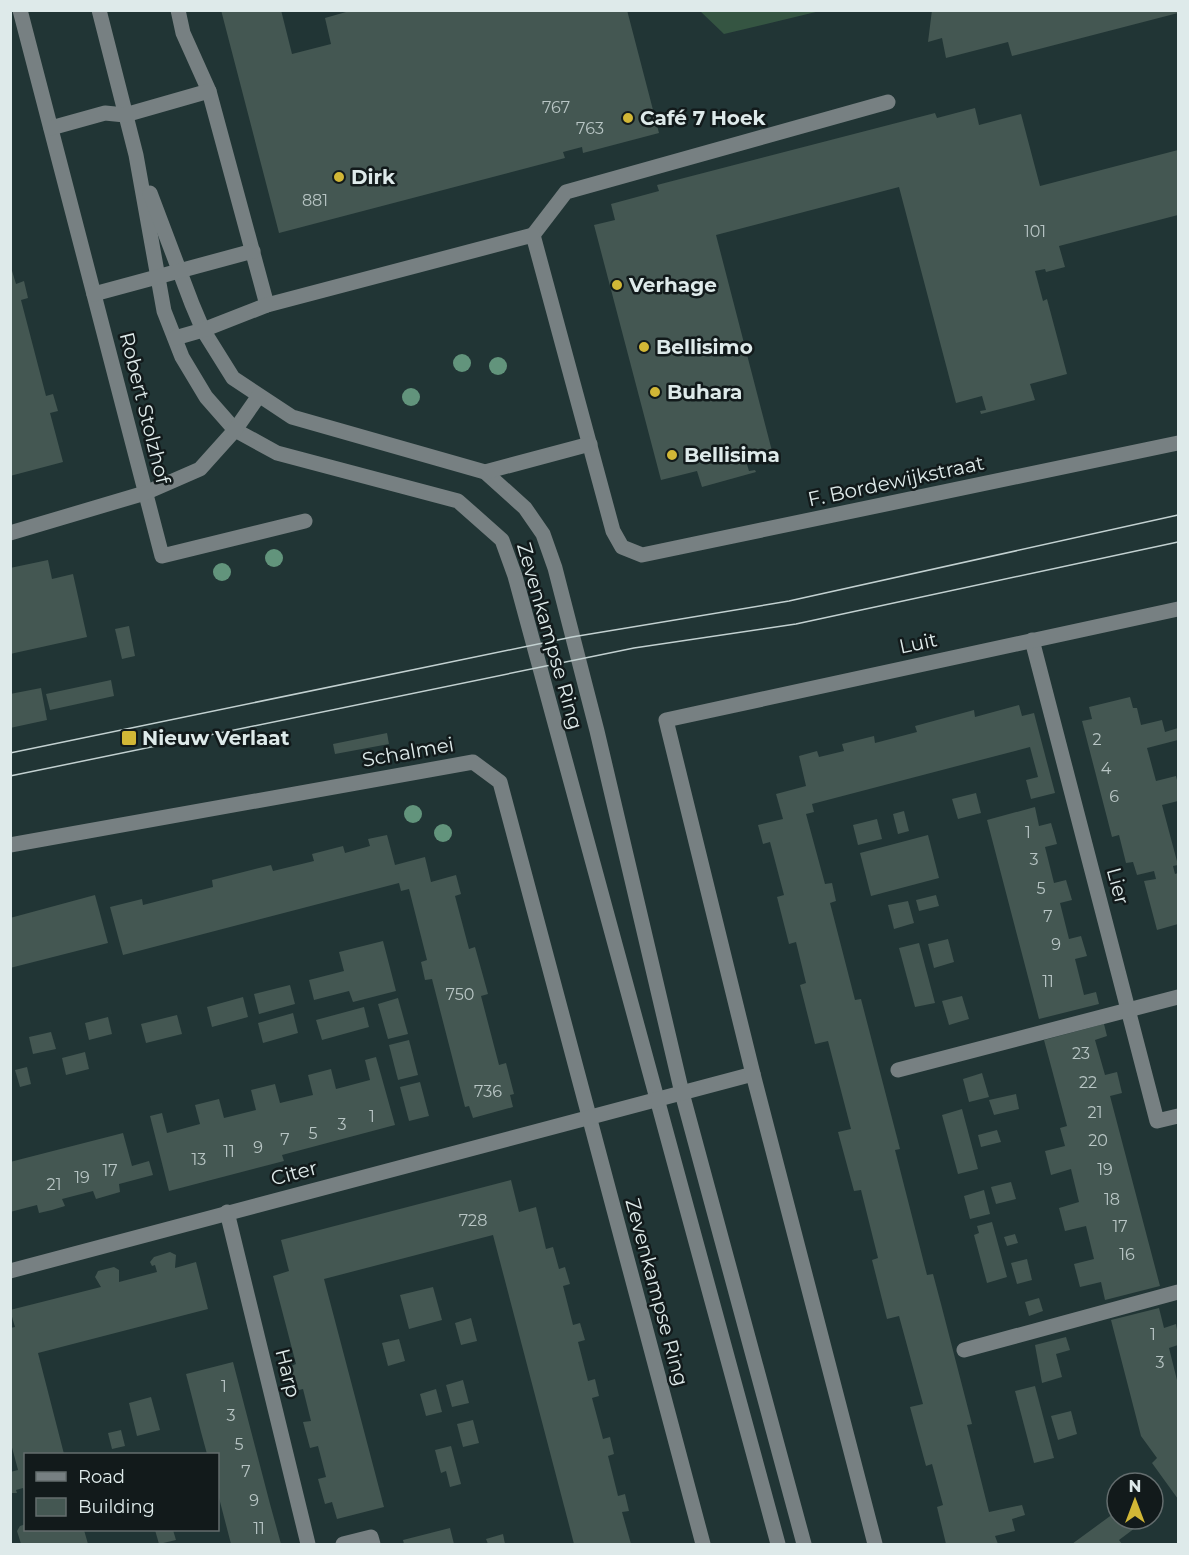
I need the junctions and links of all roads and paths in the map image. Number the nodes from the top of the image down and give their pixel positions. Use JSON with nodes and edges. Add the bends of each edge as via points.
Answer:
{"nodes":[{"id":1,"x":20,"y":10,"type":"edge"},
{"id":2,"x":99,"y":10,"type":"edge"},
{"id":3,"x":177,"y":10,"type":"edge"},
{"id":4,"x":209,"y":91,"type":"junction"},
{"id":5,"x":888,"y":102,"type":"dead end"},
{"id":6,"x":125,"y":115,"type":"junction"},
{"id":7,"x":51,"y":128,"type":"junction"},
{"id":8,"x":136,"y":155,"type":"junction"},
{"id":9,"x":534,"y":235,"type":"junction"},
{"id":10,"x":254,"y":251,"type":"junction"},
{"id":11,"x":179,"y":271,"type":"junction"},
{"id":12,"x":158,"y":276,"type":"junction"},
{"id":13,"x":94,"y":294,"type":"junction"},
{"id":14,"x":267,"y":305,"type":"junction"},
{"id":15,"x":203,"y":330,"type":"junction"},
{"id":16,"x":175,"y":338,"type":"junction"},
{"id":17,"x":258,"y":397,"type":"junction"},
{"id":18,"x":235,"y":430,"type":"junction"},
{"id":19,"x":1179,"y":443,"type":"edge"},
{"id":20,"x":590,"y":444,"type":"junction"},
{"id":21,"x":485,"y":472,"type":"junction"},
{"id":22,"x":145,"y":494,"type":"junction"},
{"id":23,"x":304,"y":521,"type":"dead end"},
{"id":24,"x":10,"y":533,"type":"edge"},
{"id":25,"x":1179,"y":609,"type":"edge"},
{"id":26,"x":1032,"y":640,"type":"junction"},
{"id":27,"x":10,"y":846,"type":"edge"},
{"id":28,"x":1179,"y":997,"type":"edge"},
{"id":29,"x":1128,"y":1009,"type":"junction"},
{"id":30,"x":898,"y":1070,"type":"dead end"},
{"id":31,"x":753,"y":1074,"type":"junction"},
{"id":32,"x":682,"y":1093,"type":"junction"},
{"id":33,"x":657,"y":1099,"type":"junction"},
{"id":34,"x":1179,"y":1116,"type":"edge"},
{"id":35,"x":590,"y":1118,"type":"junction"},
{"id":36,"x":227,"y":1212,"type":"junction"},
{"id":37,"x":10,"y":1271,"type":"edge"},
{"id":38,"x":1179,"y":1292,"type":"edge"},
{"id":39,"x":964,"y":1350,"type":"dead end"},
{"id":40,"x":308,"y":1545,"type":"edge"},
{"id":41,"x":342,"y":1545,"type":"edge"},
{"id":42,"x":373,"y":1545,"type":"edge"},
{"id":43,"x":703,"y":1545,"type":"edge"},
{"id":44,"x":778,"y":1545,"type":"edge"},
{"id":45,"x":804,"y":1545,"type":"edge"},
{"id":46,"x":875,"y":1545,"type":"edge"}],
"edges":[{"from":1,"to":7,"type":"street","name":"Robert Stolzhof"},
{"from":2,"to":6,"type":"street","name":"Zevenkampse Ring"},
{"from":3,"to":4,"type":"street"},
{"from":4,"to":6,"type":"street"},
{"from":4,"to":10,"type":"street"},
{"from":5,"to":9,"type":"street","via":[[566,192]]},
{"from":6,"to":7,"type":"street","via":[[105,113]]},
{"from":6,"to":8,"type":"street","name":"Zevenkampse Ring"},
{"from":7,"to":13,"type":"street","name":"Robert Stolzhof"},
{"from":8,"to":11,"type":"street","name":"Zevenkampse Ring"},
{"from":8,"to":12,"type":"street","name":"Zevenkampse Ring"},
{"from":9,"to":14,"type":"street"},
{"from":9,"to":20,"type":"street"},
{"from":10,"to":11,"type":"street"},
{"from":10,"to":14,"type":"street"},
{"from":11,"to":12,"type":"street"},
{"from":11,"to":15,"type":"street","name":"Zevenkampse Ring"},
{"from":12,"to":13,"type":"street"},
{"from":12,"to":16,"type":"street","name":"Zevenkampse Ring","via":[[164,311]]},
{"from":13,"to":22,"type":"street","name":"Robert Stolzhof"},
{"from":14,"to":15,"type":"street"},
{"from":15,"to":16,"type":"street"},
{"from":15,"to":17,"type":"street","name":"Zevenkampse Ring","via":[[233,378]]},
{"from":16,"to":18,"type":"street","name":"Zevenkampse Ring","via":[[206,397]]},
{"from":17,"to":18,"type":"street"},
{"from":17,"to":21,"type":"street","name":"Zevenkampse Ring","via":[[292,417]]},
{"from":18,"to":22,"type":"street","via":[[200,469]]},
{"from":18,"to":33,"type":"street","name":"Zevenkampse Ring","via":[[277,453],[458,501],[502,540]]},
{"from":19,"to":20,"type":"street","name":"F. Bordewijkstraat","via":[[642,555],[622,547],[613,531]]},
{"from":20,"to":21,"type":"street"},
{"from":21,"to":32,"type":"street","name":"Zevenkampse Ring","via":[[525,508],[543,534],[555,568]]},
{"from":22,"to":23,"type":"street","name":"Robert Stolzhof","via":[[162,556]]},
{"from":22,"to":24,"type":"street"},
{"from":25,"to":26,"type":"street","name":"Luit"},
{"from":26,"to":29,"type":"street","name":"Lier"},
{"from":26,"to":31,"type":"street","name":"Luit","via":[[666,720]]},
{"from":27,"to":35,"type":"street","name":"Schalmei","via":[[474,762],[500,782]]},
{"from":28,"to":29,"type":"street"},
{"from":29,"to":30,"type":"street"},
{"from":29,"to":34,"type":"street","name":"Lier","via":[[1157,1121]]},
{"from":31,"to":32,"type":"street"},
{"from":31,"to":46,"type":"street"},
{"from":32,"to":33,"type":"street"},
{"from":32,"to":45,"type":"street","name":"Zevenkampse Ring"},
{"from":33,"to":35,"type":"street"},
{"from":33,"to":44,"type":"street","name":"Zevenkampse Ring"},
{"from":35,"to":36,"type":"street","name":"Citer"},
{"from":35,"to":43,"type":"street","name":"Zevenkampse Ring"},
{"from":36,"to":37,"type":"street","name":"Citer"},
{"from":36,"to":40,"type":"street","name":"Harp"},
{"from":38,"to":39,"type":"street"},
{"from":41,"to":42,"type":"street","via":[[371,1538]]}]}
